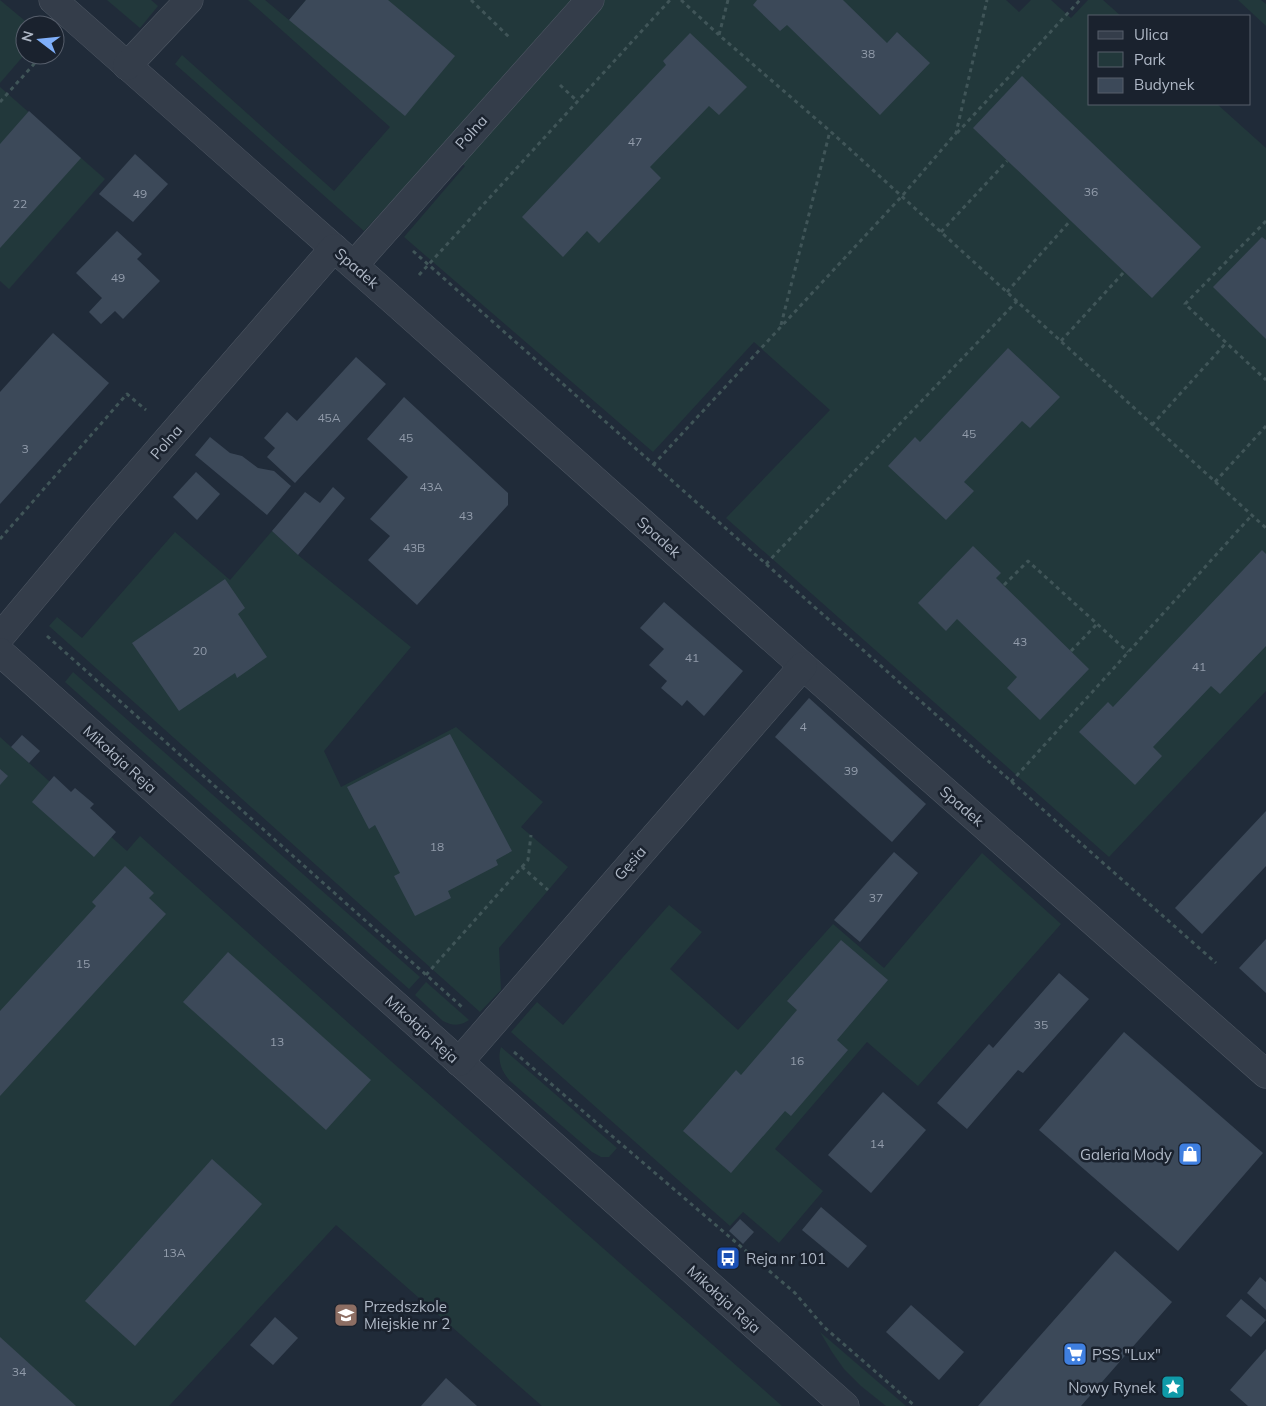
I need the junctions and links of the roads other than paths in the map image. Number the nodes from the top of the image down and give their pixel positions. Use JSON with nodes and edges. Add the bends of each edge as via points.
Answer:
{"nodes":[{"id":1,"x":53,"y":0,"type":"edge"},
{"id":2,"x":189,"y":0,"type":"edge"},
{"id":3,"x":590,"y":0,"type":"edge"},
{"id":4,"x":127,"y":66,"type":"junction"},
{"id":5,"x":344,"y":257,"type":"junction"},
{"id":6,"x":0,"y":637,"type":"edge"},
{"id":7,"x":0,"y":652,"type":"edge"},
{"id":8,"x":803,"y":666,"type":"junction"},
{"id":9,"x":459,"y":1062,"type":"junction"},
{"id":10,"x":1266,"y":1074,"type":"edge"},
{"id":11,"x":845,"y":1406,"type":"edge"}],
"edges":[{"from":1,"to":4,"type":"street","name":"Spadek"},
{"from":2,"to":4,"type":"street"},
{"from":3,"to":5,"type":"street","name":"Polna","via":[[387,227]]},
{"from":4,"to":5,"type":"street","name":"Spadek"},
{"from":5,"to":6,"type":"street","name":"Polna","via":[[103,514]]},
{"from":5,"to":8,"type":"street","name":"Spadek"},
{"from":7,"to":9,"type":"street","name":"Mikołaja Reja"},
{"from":8,"to":9,"type":"street","name":"Gęsia"},
{"from":8,"to":10,"type":"street","name":"Spadek"},
{"from":9,"to":11,"type":"street","name":"Mikołaja Reja"}]}
